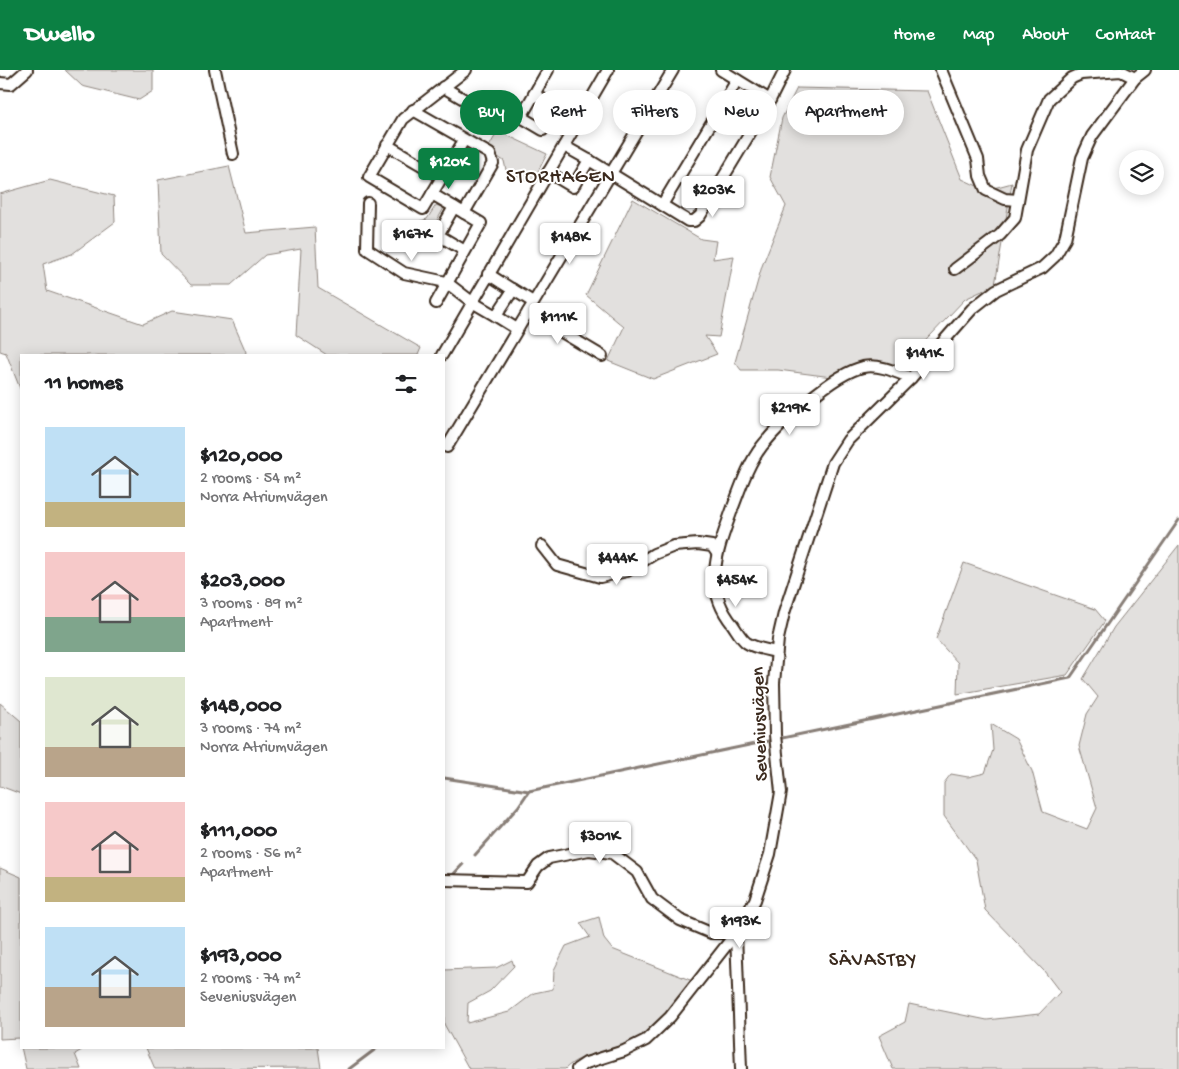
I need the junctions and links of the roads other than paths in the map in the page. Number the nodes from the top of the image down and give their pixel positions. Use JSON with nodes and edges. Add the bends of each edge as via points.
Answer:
{"nodes":[{"id":1,"x":27,"y":70,"type":"edge"},
{"id":2,"x":215,"y":70,"type":"edge"},
{"id":3,"x":466,"y":70,"type":"edge"},
{"id":4,"x":548,"y":70,"type":"edge"},
{"id":5,"x":608,"y":70,"type":"edge"},
{"id":6,"x":673,"y":70,"type":"edge"},
{"id":7,"x":721,"y":70,"type":"edge"},
{"id":8,"x":785,"y":70,"type":"edge"},
{"id":9,"x":941,"y":70,"type":"edge"},
{"id":10,"x":1145,"y":70,"type":"edge"},
{"id":11,"x":1135,"y":78,"type":"junction"},
{"id":12,"x":737,"y":80,"type":"junction"},
{"id":13,"x":0,"y":83,"type":"edge"},
{"id":14,"x":443,"y":88,"type":"junction"},
{"id":15,"x":536,"y":90,"type":"edge"},
{"id":16,"x":596,"y":90,"type":"edge"},
{"id":17,"x":754,"y":90,"type":"edge"},
{"id":18,"x":775,"y":90,"type":"edge"},
{"id":19,"x":533,"y":96,"type":"edge"},
{"id":20,"x":460,"y":98,"type":"edge"},
{"id":21,"x":413,"y":110,"type":"junction"},
{"id":22,"x":523,"y":113,"type":"edge"},
{"id":23,"x":570,"y":135,"type":"edge"},
{"id":24,"x":749,"y":135,"type":"edge"},
{"id":25,"x":464,"y":140,"type":"junction"},
{"id":26,"x":388,"y":145,"type":"junction"},
{"id":27,"x":564,"y":146,"type":"junction"},
{"id":28,"x":233,"y":154,"type":"dead end"},
{"id":29,"x":589,"y":160,"type":"junction"},
{"id":30,"x":548,"y":172,"type":"junction"},
{"id":31,"x":611,"y":173,"type":"junction"},
{"id":32,"x":442,"y":177,"type":"junction"},
{"id":33,"x":432,"y":194,"type":"junction"},
{"id":34,"x":1018,"y":200,"type":"junction"},
{"id":35,"x":368,"y":203,"type":"dead end"},
{"id":36,"x":662,"y":205,"type":"junction"},
{"id":37,"x":459,"y":210,"type":"junction"},
{"id":38,"x":465,"y":251,"type":"junction"},
{"id":39,"x":956,"y":270,"type":"dead end"},
{"id":40,"x":488,"y":274,"type":"junction"},
{"id":41,"x":446,"y":282,"type":"junction"},
{"id":42,"x":512,"y":289,"type":"junction"},
{"id":43,"x":472,"y":302,"type":"junction"},
{"id":44,"x":436,"y":303,"type":"dead end"},
{"id":45,"x":530,"y":307,"type":"junction"},
{"id":46,"x":496,"y":316,"type":"junction"},
{"id":47,"x":517,"y":329,"type":"junction"},
{"id":48,"x":443,"y":354,"type":"edge"},
{"id":49,"x":602,"y":356,"type":"dead end"},
{"id":50,"x":911,"y":378,"type":"junction"},
{"id":51,"x":447,"y":447,"type":"dead end"},
{"id":52,"x":542,"y":546,"type":"dead end"},
{"id":53,"x":717,"y":553,"type":"junction"},
{"id":54,"x":776,"y":652,"type":"junction"},
{"id":55,"x":445,"y":880,"type":"edge"},
{"id":56,"x":736,"y":933,"type":"junction"},
{"id":57,"x":577,"y":1069,"type":"edge"},
{"id":58,"x":741,"y":1069,"type":"edge"}],
"edges":[{"from":1,"to":13,"type":"street","via":[[11,84]]},
{"from":2,"to":28,"type":"street"},
{"from":3,"to":14,"type":"street"},
{"from":4,"to":15,"type":"street"},
{"from":5,"to":16,"type":"street"},
{"from":6,"to":31,"type":"street"},
{"from":7,"to":12,"type":"street"},
{"from":8,"to":18,"type":"street"},
{"from":9,"to":34,"type":"street","via":[[978,159],[986,190],[1005,199]]},
{"from":10,"to":11,"type":"street","name":"Seveniusvägen"},
{"from":11,"to":34,"type":"street","via":[[1122,71],[1081,74],[1049,99],[1027,150]]},
{"from":11,"to":50,"type":"street","name":"Seveniusvägen","via":[[1104,118],[1082,158],[1065,239],[1055,256],[1042,268],[996,290],[972,309]]},
{"from":12,"to":17,"type":"street"},
{"from":12,"to":36,"type":"street"},
{"from":14,"to":20,"type":"street"},
{"from":14,"to":21,"type":"street"},
{"from":19,"to":22,"type":"street"},
{"from":21,"to":25,"type":"street"},
{"from":21,"to":26,"type":"street","via":[[403,119]]},
{"from":23,"to":27,"type":"street"},
{"from":24,"to":36,"type":"street","via":[[694,221],[688,221]]},
{"from":25,"to":32,"type":"street"},
{"from":25,"to":37,"type":"street","via":[[490,154],[492,163]]},
{"from":26,"to":32,"type":"street"},
{"from":26,"to":33,"type":"street","via":[[369,177],[424,209]]},
{"from":27,"to":29,"type":"street"},
{"from":27,"to":30,"type":"street"},
{"from":29,"to":30,"type":"street","via":[[573,187]]},
{"from":29,"to":31,"type":"street"},
{"from":30,"to":40,"type":"street"},
{"from":31,"to":36,"type":"street"},
{"from":31,"to":45,"type":"street"},
{"from":32,"to":33,"type":"street"},
{"from":33,"to":37,"type":"street"},
{"from":34,"to":39,"type":"street","via":[[1015,218],[1000,235]]},
{"from":35,"to":41,"type":"street","via":[[367,249],[404,273]]},
{"from":37,"to":38,"type":"street","via":[[481,223]]},
{"from":37,"to":38,"type":"street","via":[[438,235]]},
{"from":38,"to":41,"type":"street"},
{"from":40,"to":42,"type":"street"},
{"from":40,"to":43,"type":"street"},
{"from":41,"to":43,"type":"street"},
{"from":41,"to":44,"type":"street"},
{"from":42,"to":45,"type":"street"},
{"from":42,"to":46,"type":"street"},
{"from":43,"to":46,"type":"street"},
{"from":43,"to":48,"type":"street"},
{"from":45,"to":47,"type":"street"},
{"from":45,"to":49,"type":"street"},
{"from":46,"to":47,"type":"street"},
{"from":47,"to":51,"type":"street"},
{"from":50,"to":53,"type":"street","via":[[889,369],[865,367],[841,376],[806,403],[762,446],[745,474]]},
{"from":50,"to":54,"type":"street","name":"Seveniusvägen","via":[[848,440],[833,463],[784,613]]},
{"from":52,"to":53,"type":"street","via":[[556,565],[600,577],[627,571],[674,546],[712,546]]},
{"from":53,"to":54,"type":"street","via":[[714,587],[728,619],[747,643]]},
{"from":54,"to":56,"type":"street","name":"Seveniusvägen","via":[[775,735],[781,792],[770,854],[755,900]]},
{"from":55,"to":56,"type":"street","via":[[527,882],[538,866],[550,858],[589,850],[612,853],[637,872],[652,898],[680,920],[711,933]]},
{"from":56,"to":57,"type":"street","name":"Seveniusvägen","via":[[670,1017],[646,1040],[624,1051],[586,1062]]},
{"from":56,"to":58,"type":"street"}]}
